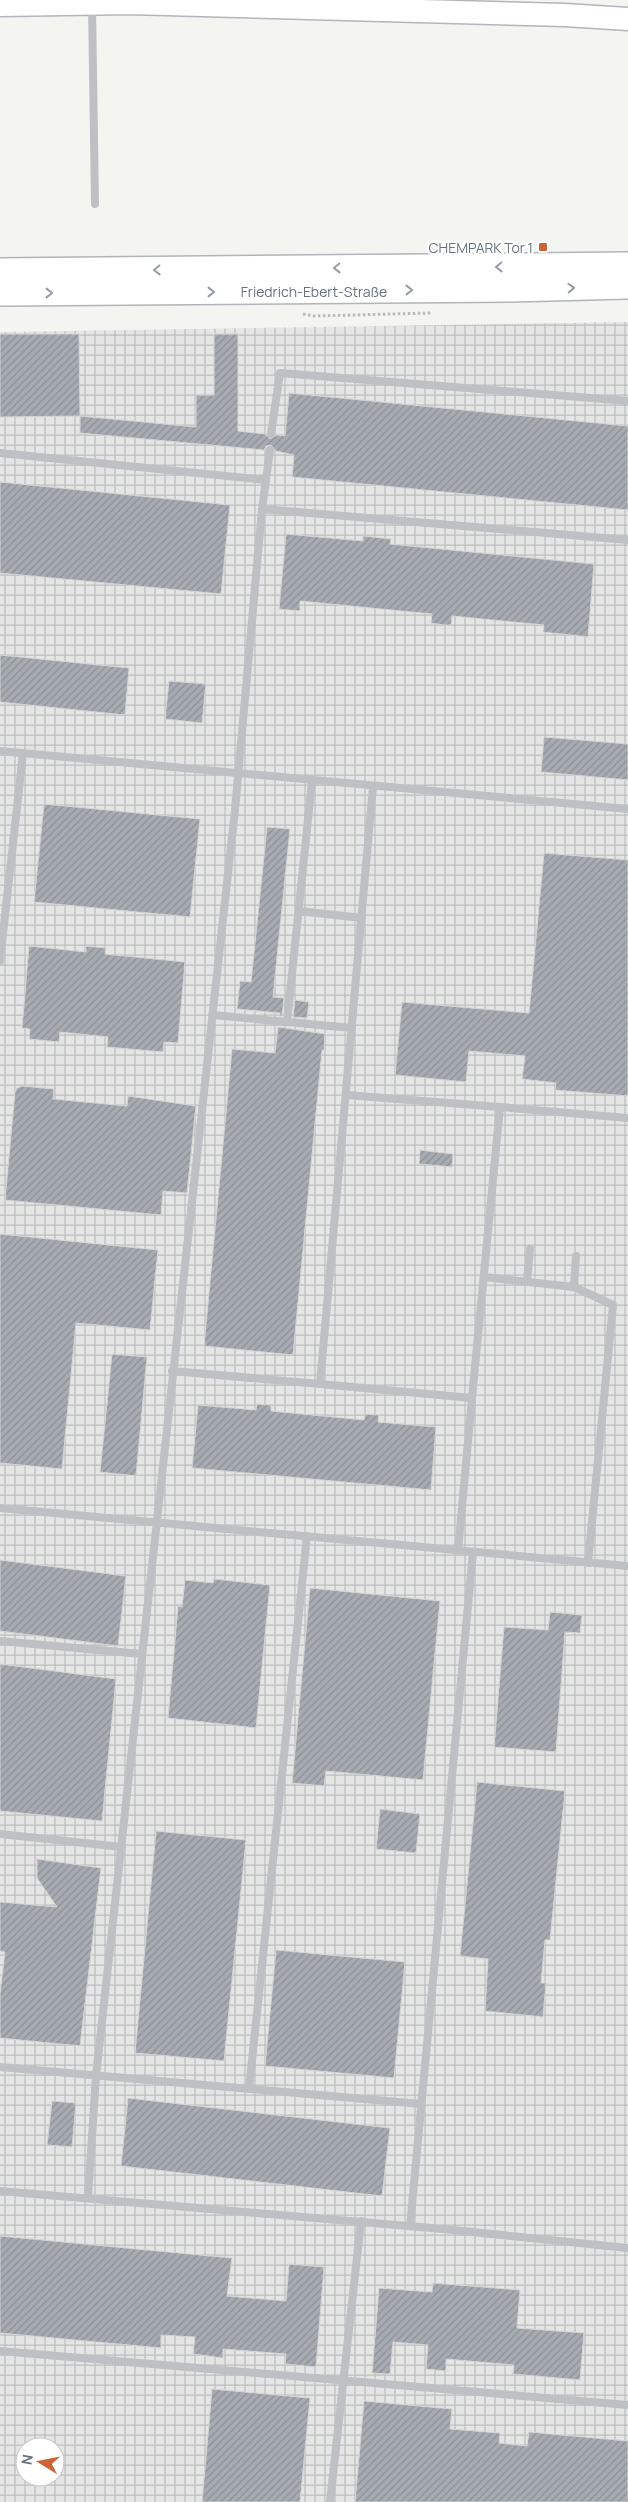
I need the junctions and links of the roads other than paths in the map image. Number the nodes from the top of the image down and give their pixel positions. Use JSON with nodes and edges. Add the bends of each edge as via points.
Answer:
{"nodes":[{"id":1,"x":92,"y":3,"type":"junction"},
{"id":2,"x":0,"y":5,"type":"edge"},
{"id":3,"x":628,"y":19,"type":"edge"},
{"id":4,"x":95,"y":204,"type":"dead end"},
{"id":5,"x":628,"y":265,"type":"edge"},
{"id":6,"x":0,"y":271,"type":"edge"},
{"id":7,"x":628,"y":286,"type":"edge"},
{"id":8,"x":0,"y":293,"type":"edge"},
{"id":9,"x":628,"y":401,"type":"edge"},
{"id":10,"x":271,"y":434,"type":"dead end"},
{"id":11,"x":270,"y":450,"type":"dead end"},
{"id":12,"x":0,"y":453,"type":"edge"},
{"id":13,"x":266,"y":480,"type":"junction"},
{"id":14,"x":262,"y":509,"type":"junction"},
{"id":15,"x":628,"y":540,"type":"edge"},
{"id":16,"x":0,"y":751,"type":"edge"},
{"id":17,"x":23,"y":753,"type":"junction"},
{"id":18,"x":238,"y":774,"type":"junction"},
{"id":19,"x":312,"y":781,"type":"junction"},
{"id":20,"x":373,"y":786,"type":"junction"},
{"id":21,"x":628,"y":809,"type":"edge"},
{"id":22,"x":299,"y":912,"type":"junction"},
{"id":23,"x":362,"y":918,"type":"junction"},
{"id":24,"x":0,"y":961,"type":"edge"},
{"id":25,"x":212,"y":1015,"type":"junction"},
{"id":26,"x":288,"y":1022,"type":"junction"},
{"id":27,"x":352,"y":1028,"type":"junction"},
{"id":28,"x":346,"y":1095,"type":"junction"},
{"id":29,"x":500,"y":1107,"type":"junction"},
{"id":30,"x":628,"y":1118,"type":"edge"},
{"id":31,"x":530,"y":1249,"type":"dead end"},
{"id":32,"x":576,"y":1256,"type":"dead end"},
{"id":33,"x":484,"y":1277,"type":"junction"},
{"id":34,"x":527,"y":1282,"type":"junction"},
{"id":35,"x":574,"y":1287,"type":"junction"},
{"id":36,"x":172,"y":1372,"type":"junction"},
{"id":37,"x":320,"y":1384,"type":"junction"},
{"id":38,"x":472,"y":1398,"type":"junction"},
{"id":39,"x":0,"y":1508,"type":"edge"},
{"id":40,"x":155,"y":1522,"type":"junction"},
{"id":41,"x":307,"y":1536,"type":"junction"},
{"id":42,"x":458,"y":1551,"type":"junction"},
{"id":43,"x":472,"y":1552,"type":"junction"},
{"id":44,"x":588,"y":1563,"type":"junction"},
{"id":45,"x":628,"y":1566,"type":"edge"},
{"id":46,"x":0,"y":1641,"type":"edge"},
{"id":47,"x":142,"y":1654,"type":"junction"},
{"id":48,"x":0,"y":1834,"type":"edge"},
{"id":49,"x":122,"y":1847,"type":"junction"},
{"id":50,"x":0,"y":2067,"type":"edge"},
{"id":51,"x":96,"y":2076,"type":"junction"},
{"id":52,"x":249,"y":2089,"type":"junction"},
{"id":53,"x":421,"y":2104,"type":"junction"},
{"id":54,"x":0,"y":2191,"type":"edge"},
{"id":55,"x":88,"y":2198,"type":"junction"},
{"id":56,"x":361,"y":2221,"type":"junction"},
{"id":57,"x":410,"y":2226,"type":"junction"},
{"id":58,"x":628,"y":2248,"type":"edge"},
{"id":59,"x":0,"y":2351,"type":"edge"},
{"id":60,"x":343,"y":2380,"type":"junction"},
{"id":61,"x":628,"y":2405,"type":"edge"},
{"id":62,"x":330,"y":2502,"type":"edge"}],
"edges":[{"from":1,"to":2,"type":"street"},
{"from":1,"to":3,"type":"street","via":[[310,7]]},
{"from":1,"to":4,"type":"lane"},
{"from":5,"to":6,"type":"main road","name":"Friedrich-Ebert-Straße","one_way":true},
{"from":8,"to":7,"type":"main road","name":"Friedrich-Ebert-Straße","one_way":true,"via":[[500,290]]},
{"from":9,"to":10,"type":"lane","via":[[280,373]]},
{"from":11,"to":13,"type":"lane"},
{"from":12,"to":13,"type":"lane"},
{"from":13,"to":14,"type":"lane"},
{"from":14,"to":15,"type":"lane"},
{"from":14,"to":18,"type":"lane"},
{"from":16,"to":17,"type":"lane"},
{"from":17,"to":18,"type":"lane"},
{"from":17,"to":24,"type":"lane"},
{"from":18,"to":19,"type":"lane"},
{"from":18,"to":25,"type":"lane"},
{"from":19,"to":20,"type":"lane"},
{"from":19,"to":22,"type":"lane"},
{"from":20,"to":21,"type":"lane"},
{"from":20,"to":23,"type":"lane"},
{"from":22,"to":23,"type":"lane"},
{"from":22,"to":26,"type":"lane"},
{"from":23,"to":27,"type":"lane"},
{"from":25,"to":26,"type":"lane"},
{"from":25,"to":36,"type":"lane"},
{"from":26,"to":27,"type":"lane"},
{"from":27,"to":28,"type":"lane"},
{"from":28,"to":29,"type":"lane"},
{"from":28,"to":37,"type":"lane"},
{"from":29,"to":30,"type":"lane"},
{"from":29,"to":33,"type":"lane"},
{"from":31,"to":34,"type":"lane"},
{"from":32,"to":35,"type":"lane"},
{"from":33,"to":34,"type":"lane"},
{"from":33,"to":38,"type":"lane"},
{"from":34,"to":35,"type":"lane"},
{"from":35,"to":44,"type":"lane","via":[[613,1305]]},
{"from":36,"to":37,"type":"lane"},
{"from":36,"to":40,"type":"lane"},
{"from":37,"to":38,"type":"lane"},
{"from":38,"to":42,"type":"lane"},
{"from":39,"to":40,"type":"lane"},
{"from":40,"to":41,"type":"lane"},
{"from":40,"to":47,"type":"lane"},
{"from":41,"to":42,"type":"lane"},
{"from":41,"to":52,"type":"lane"},
{"from":42,"to":43,"type":"lane"},
{"from":43,"to":44,"type":"lane"},
{"from":43,"to":53,"type":"lane"},
{"from":44,"to":45,"type":"lane"},
{"from":46,"to":47,"type":"lane"},
{"from":47,"to":49,"type":"lane"},
{"from":48,"to":49,"type":"lane"},
{"from":49,"to":51,"type":"lane"},
{"from":50,"to":51,"type":"lane"},
{"from":51,"to":52,"type":"lane"},
{"from":51,"to":55,"type":"lane"},
{"from":52,"to":53,"type":"lane"},
{"from":53,"to":57,"type":"lane"},
{"from":54,"to":55,"type":"lane"},
{"from":55,"to":56,"type":"lane"},
{"from":56,"to":57,"type":"lane"},
{"from":56,"to":60,"type":"lane"},
{"from":57,"to":58,"type":"lane"},
{"from":59,"to":60,"type":"lane"},
{"from":60,"to":61,"type":"lane"},
{"from":60,"to":62,"type":"lane"}]}
